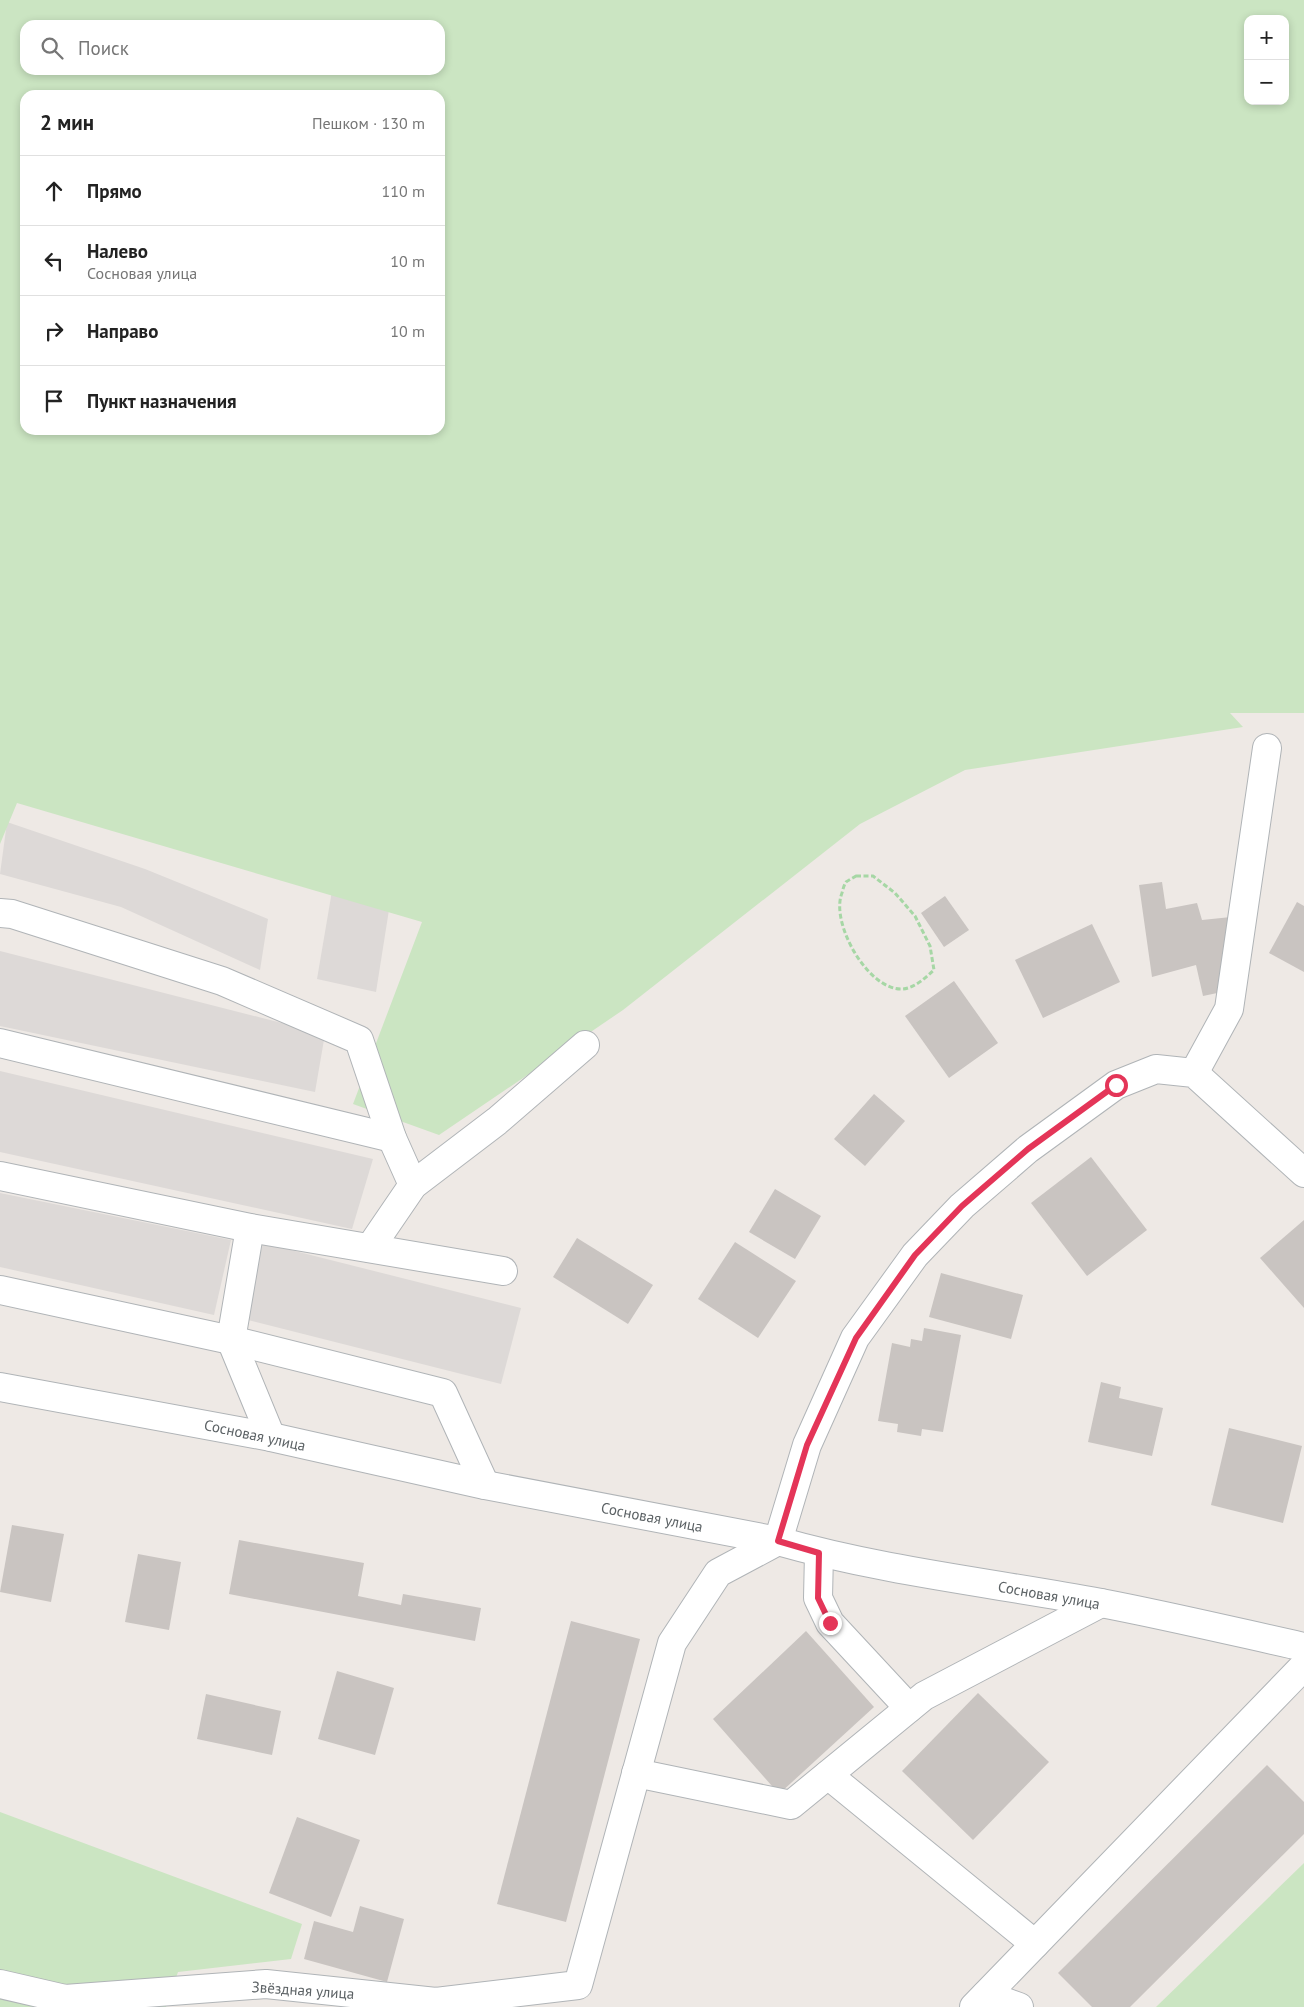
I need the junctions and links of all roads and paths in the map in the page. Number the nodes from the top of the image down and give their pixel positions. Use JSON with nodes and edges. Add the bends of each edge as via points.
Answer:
{"nodes":[{"id":1,"x":1267,"y":748,"type":"dead end"},
{"id":2,"x":0,"y":913,"type":"edge"},
{"id":3,"x":854,"y":953,"type":"joint"},
{"id":4,"x":0,"y":1043,"type":"edge"},
{"id":5,"x":585,"y":1045,"type":"dead end"},
{"id":6,"x":1194,"y":1073,"type":"junction"},
{"id":7,"x":392,"y":1138,"type":"junction"},
{"id":8,"x":1304,"y":1173,"type":"edge"},
{"id":9,"x":0,"y":1176,"type":"edge"},
{"id":10,"x":413,"y":1185,"type":"junction"},
{"id":11,"x":250,"y":1228,"type":"junction"},
{"id":12,"x":370,"y":1248,"type":"junction"},
{"id":13,"x":503,"y":1271,"type":"dead end"},
{"id":14,"x":0,"y":1290,"type":"edge"},
{"id":15,"x":231,"y":1340,"type":"junction"},
{"id":16,"x":0,"y":1387,"type":"edge"},
{"id":17,"x":271,"y":1437,"type":"junction"},
{"id":18,"x":485,"y":1485,"type":"junction"},
{"id":19,"x":778,"y":1541,"type":"junction"},
{"id":20,"x":819,"y":1553,"type":"junction"},
{"id":21,"x":1101,"y":1603,"type":"junction"},
{"id":22,"x":1304,"y":1647,"type":"edge"},
{"id":23,"x":1304,"y":1666,"type":"edge"},
{"id":24,"x":909,"y":1708,"type":"junction"},
{"id":25,"x":636,"y":1773,"type":"junction"},
{"id":26,"x":828,"y":1775,"type":"junction"},
{"id":27,"x":1035,"y":1944,"type":"junction"},
{"id":28,"x":0,"y":1984,"type":"edge"},
{"id":29,"x":980,"y":2001,"type":"edge"},
{"id":30,"x":1019,"y":2007,"type":"edge"}],
"edges":[{"from":1,"to":6,"type":"street","via":[[1228,1009]]},
{"from":2,"to":7,"type":"street","via":[[12,914],[222,981],[359,1040]]},
{"from":3,"to":3,"type":"path","via":[[841,921],[839,900],[845,883],[856,876],[873,876],[895,893],[915,916],[930,946],[934,970],[920,982],[901,989],[886,985]]},
{"from":4,"to":7,"type":"street"},
{"from":5,"to":10,"type":"street","via":[[496,1121]]},
{"from":6,"to":8,"type":"street"},
{"from":6,"to":19,"type":"street","via":[[1156,1069],[1116,1085],[1028,1149],[962,1206],[915,1255],[856,1338],[807,1445]]},
{"from":7,"to":10,"type":"street"},
{"from":9,"to":11,"type":"street"},
{"from":10,"to":12,"type":"street"},
{"from":11,"to":12,"type":"street"},
{"from":11,"to":15,"type":"street"},
{"from":12,"to":13,"type":"street"},
{"from":14,"to":15,"type":"street"},
{"from":15,"to":17,"type":"street"},
{"from":15,"to":18,"type":"street","via":[[442,1393]]},
{"from":16,"to":17,"type":"street","name":"Сосновая улица"},
{"from":17,"to":18,"type":"street","name":"Сосновая улица"},
{"from":18,"to":19,"type":"street","name":"Сосновая улица"},
{"from":19,"to":20,"type":"street","name":"Сосновая улица"},
{"from":19,"to":25,"type":"street","via":[[718,1573],[672,1643]]},
{"from":20,"to":21,"type":"street","name":"Сосновая улица"},
{"from":20,"to":24,"type":"street","via":[[818,1598],[830,1623]]},
{"from":21,"to":22,"type":"street","name":"Сосновая улица"},
{"from":21,"to":24,"type":"street","via":[[924,1696]]},
{"from":23,"to":27,"type":"street"},
{"from":24,"to":26,"type":"street"},
{"from":25,"to":26,"type":"street","via":[[792,1805]]},
{"from":25,"to":28,"type":"street","name":"Звёздная улица","via":[[578,1985],[436,2002],[266,1984],[65,2000]]},
{"from":26,"to":27,"type":"street"},
{"from":27,"to":29,"type":"street"},
{"from":29,"to":30,"type":"street"}]}
